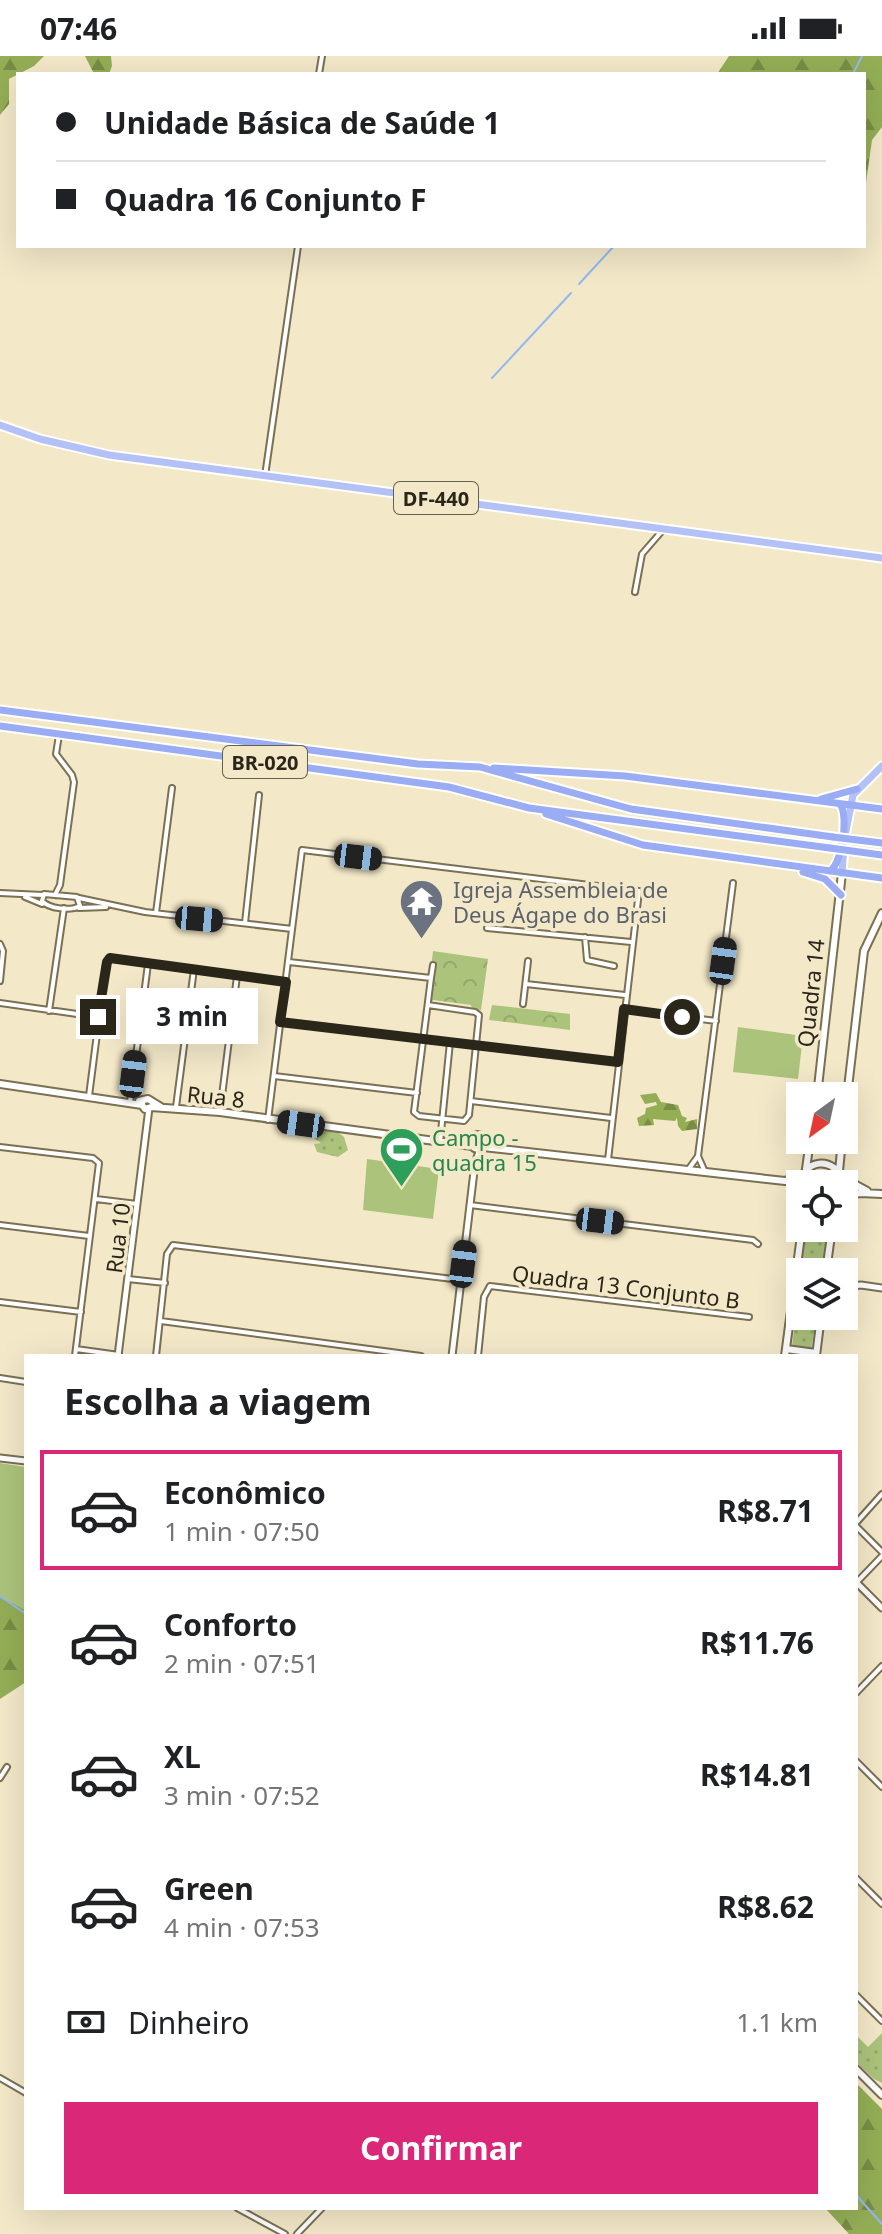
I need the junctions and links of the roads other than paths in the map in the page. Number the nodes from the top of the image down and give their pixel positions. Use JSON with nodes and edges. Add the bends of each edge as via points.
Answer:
{"nodes":[{"id":1,"x":298,"y":248,"type":"edge"},
{"id":2,"x":0,"y":425,"type":"edge"},
{"id":3,"x":265,"y":476,"type":"junction"},
{"id":4,"x":664,"y":529,"type":"junction"},
{"id":5,"x":879,"y":560,"type":"edge"},
{"id":6,"x":635,"y":592,"type":"dead end"},
{"id":7,"x":0,"y":710,"type":"edge"},
{"id":8,"x":57,"y":717,"type":"junction"},
{"id":9,"x":89,"y":722,"type":"junction"},
{"id":10,"x":0,"y":726,"type":"edge"},
{"id":11,"x":45,"y":732,"type":"junction"},
{"id":12,"x":59,"y":735,"type":"junction"},
{"id":13,"x":85,"y":740,"type":"junction"},
{"id":14,"x":480,"y":767,"type":"junction"},
{"id":15,"x":881,"y":768,"type":"edge"},
{"id":16,"x":882,"y":781,"type":"edge"},
{"id":17,"x":172,"y":788,"type":"dead end"},
{"id":18,"x":857,"y":789,"type":"junction"},
{"id":19,"x":259,"y":795,"type":"dead end"},
{"id":20,"x":812,"y":800,"type":"junction"},
{"id":21,"x":840,"y":804,"type":"junction"},
{"id":22,"x":529,"y":808,"type":"junction"},
{"id":23,"x":852,"y":808,"type":"junction"},
{"id":24,"x":882,"y":809,"type":"edge"},
{"id":25,"x":882,"y":843,"type":"edge"},
{"id":26,"x":882,"y":855,"type":"edge"},
{"id":27,"x":754,"y":862,"type":"junction"},
{"id":28,"x":830,"y":871,"type":"junction"},
{"id":29,"x":842,"y":873,"type":"junction"},
{"id":30,"x":882,"y":878,"type":"edge"},
{"id":31,"x":733,"y":883,"type":"dead end"},
{"id":32,"x":60,"y":885,"type":"junction"},
{"id":33,"x":0,"y":893,"type":"edge"},
{"id":34,"x":43,"y":895,"type":"junction"},
{"id":35,"x":55,"y":895,"type":"junction"},
{"id":36,"x":841,"y":895,"type":"junction"},
{"id":37,"x":22,"y":896,"type":"junction"},
{"id":38,"x":64,"y":896,"type":"junction"},
{"id":39,"x":79,"y":898,"type":"junction"},
{"id":40,"x":44,"y":904,"type":"junction"},
{"id":41,"x":113,"y":907,"type":"junction"},
{"id":42,"x":79,"y":908,"type":"junction"},
{"id":43,"x":63,"y":911,"type":"junction"},
{"id":44,"x":156,"y":913,"type":"junction"},
{"id":45,"x":882,"y":913,"type":"edge"},
{"id":46,"x":245,"y":923,"type":"junction"},
{"id":47,"x":487,"y":928,"type":"dead end"},
{"id":48,"x":292,"y":929,"type":"junction"},
{"id":49,"x":585,"y":937,"type":"junction"},
{"id":50,"x":632,"y":942,"type":"junction"},
{"id":51,"x":0,"y":944,"type":"edge"},
{"id":52,"x":528,"y":961,"type":"dead end"},
{"id":53,"x":289,"y":962,"type":"junction"},
{"id":54,"x":148,"y":964,"type":"junction"},
{"id":55,"x":433,"y":965,"type":"dead end"},
{"id":56,"x":614,"y":966,"type":"dead end"},
{"id":57,"x":194,"y":969,"type":"junction"},
{"id":58,"x":237,"y":975,"type":"junction"},
{"id":59,"x":431,"y":978,"type":"junction"},
{"id":60,"x":0,"y":981,"type":"edge"},
{"id":61,"x":286,"y":982,"type":"junction"},
{"id":62,"x":526,"y":984,"type":"junction"},
{"id":63,"x":625,"y":995,"type":"junction"},
{"id":64,"x":0,"y":1003,"type":"edge"},
{"id":65,"x":523,"y":1004,"type":"dead end"},
{"id":66,"x":428,"y":1005,"type":"junction"},
{"id":67,"x":624,"y":1009,"type":"junction"},
{"id":68,"x":49,"y":1011,"type":"junction"},
{"id":69,"x":98,"y":1017,"type":"junction"},
{"id":70,"x":716,"y":1021,"type":"junction"},
{"id":71,"x":280,"y":1022,"type":"junction"},
{"id":72,"x":424,"y":1038,"type":"junction"},
{"id":73,"x":450,"y":1042,"type":"junction"},
{"id":74,"x":478,"y":1046,"type":"junction"},
{"id":75,"x":618,"y":1062,"type":"junction"},
{"id":76,"x":274,"y":1076,"type":"junction"},
{"id":77,"x":819,"y":1082,"type":"edge"},
{"id":78,"x":848,"y":1082,"type":"edge"},
{"id":79,"x":0,"y":1084,"type":"edge"},
{"id":80,"x":417,"y":1093,"type":"junction"},
{"id":81,"x":89,"y":1096,"type":"junction"},
{"id":82,"x":471,"y":1101,"type":"junction"},
{"id":83,"x":131,"y":1102,"type":"junction"},
{"id":84,"x":146,"y":1105,"type":"junction"},
{"id":85,"x":175,"y":1110,"type":"junction"},
{"id":86,"x":220,"y":1112,"type":"junction"},
{"id":87,"x":442,"y":1118,"type":"junction"},
{"id":88,"x":612,"y":1118,"type":"junction"},
{"id":89,"x":268,"y":1120,"type":"junction"},
{"id":90,"x":440,"y":1142,"type":"junction"},
{"id":91,"x":478,"y":1145,"type":"junction"},
{"id":92,"x":0,"y":1147,"type":"edge"},
{"id":93,"x":698,"y":1158,"type":"junction"},
{"id":94,"x":608,"y":1162,"type":"junction"},
{"id":95,"x":806,"y":1170,"type":"edge"},
{"id":96,"x":833,"y":1170,"type":"edge"},
{"id":97,"x":688,"y":1171,"type":"junction"},
{"id":98,"x":705,"y":1173,"type":"junction"},
{"id":99,"x":785,"y":1181,"type":"edge"},
{"id":100,"x":858,"y":1185,"type":"edge"},
{"id":101,"x":858,"y":1194,"type":"edge"},
{"id":102,"x":878,"y":1194,"type":"edge"},
{"id":103,"x":95,"y":1199,"type":"junction"},
{"id":104,"x":137,"y":1204,"type":"junction"},
{"id":105,"x":470,"y":1205,"type":"junction"},
{"id":106,"x":0,"y":1225,"type":"edge"},
{"id":107,"x":90,"y":1236,"type":"junction"},
{"id":108,"x":800,"y":1242,"type":"edge"},
{"id":109,"x":758,"y":1244,"type":"dead end"},
{"id":110,"x":128,"y":1279,"type":"junction"},
{"id":111,"x":461,"y":1280,"type":"junction"},
{"id":112,"x":165,"y":1283,"type":"junction"},
{"id":113,"x":858,"y":1285,"type":"edge"},
{"id":114,"x":882,"y":1288,"type":"edge"},
{"id":115,"x":0,"y":1302,"type":"edge"},
{"id":116,"x":81,"y":1313,"type":"junction"},
{"id":117,"x":749,"y":1317,"type":"dead end"},
{"id":118,"x":161,"y":1321,"type":"junction"},
{"id":119,"x":819,"y":1330,"type":"edge"},
{"id":120,"x":76,"y":1349,"type":"junction"},
{"id":121,"x":786,"y":1352,"type":"edge"},
{"id":122,"x":75,"y":1354,"type":"edge"},
{"id":123,"x":106,"y":1354,"type":"edge"},
{"id":124,"x":118,"y":1354,"type":"edge"},
{"id":125,"x":156,"y":1354,"type":"edge"},
{"id":126,"x":406,"y":1354,"type":"edge"},
{"id":127,"x":452,"y":1354,"type":"edge"},
{"id":128,"x":478,"y":1354,"type":"edge"},
{"id":129,"x":816,"y":1354,"type":"edge"},
{"id":130,"x":0,"y":1378,"type":"edge"},
{"id":131,"x":24,"y":1382,"type":"edge"},
{"id":132,"x":0,"y":1458,"type":"edge"},
{"id":133,"x":24,"y":1461,"type":"edge"},
{"id":134,"x":882,"y":1494,"type":"edge"},
{"id":135,"x":858,"y":1521,"type":"edge"},
{"id":136,"x":858,"y":1525,"type":"edge"},
{"id":137,"x":882,"y":1554,"type":"edge"},
{"id":138,"x":858,"y":1580,"type":"edge"},
{"id":139,"x":858,"y":1584,"type":"edge"},
{"id":140,"x":882,"y":1608,"type":"edge"},
{"id":141,"x":881,"y":1668,"type":"edge"},
{"id":142,"x":858,"y":1691,"type":"edge"},
{"id":143,"x":858,"y":1763,"type":"edge"},
{"id":144,"x":7,"y":1767,"type":"dead end"},
{"id":145,"x":0,"y":1778,"type":"edge"},
{"id":146,"x":882,"y":1787,"type":"edge"},
{"id":147,"x":858,"y":1880,"type":"edge"},
{"id":148,"x":882,"y":1904,"type":"edge"},
{"id":149,"x":858,"y":1997,"type":"edge"},
{"id":150,"x":882,"y":2021,"type":"edge"},
{"id":151,"x":858,"y":2071,"type":"edge"},
{"id":152,"x":0,"y":2078,"type":"edge"},
{"id":153,"x":872,"y":2084,"type":"junction"},
{"id":154,"x":882,"y":2088,"type":"edge"},
{"id":155,"x":24,"y":2092,"type":"edge"},
{"id":156,"x":882,"y":2095,"type":"edge"},
{"id":157,"x":241,"y":2210,"type":"edge"},
{"id":158,"x":320,"y":2210,"type":"edge"},
{"id":159,"x":285,"y":2234,"type":"edge"},
{"id":160,"x":297,"y":2234,"type":"edge"}],
"edges":[{"from":1,"to":3,"type":"street"},
{"from":2,"to":3,"type":"main road","number":"DF-440","via":[[109,455]]},
{"from":3,"to":4,"type":"main road","number":"DF-440"},
{"from":4,"to":5,"type":"main road","number":"DF-440"},
{"from":4,"to":6,"type":"street","via":[[642,554]]},
{"from":7,"to":8,"type":"highway","number":"BR-020"},
{"from":8,"to":9,"type":"highway","number":"BR-020"},
{"from":8,"to":11,"type":"highway","via":[[64,728]]},
{"from":9,"to":13,"type":"highway","via":[[80,728]]},
{"from":9,"to":14,"type":"highway","number":"BR-020","via":[[418,764]]},
{"from":10,"to":11,"type":"highway","number":"BR-020"},
{"from":11,"to":12,"type":"highway","number":"BR-020"},
{"from":12,"to":13,"type":"highway","number":"BR-020"},
{"from":12,"to":32,"type":"street","via":[[56,754],[74,782]]},
{"from":13,"to":22,"type":"highway","number":"BR-020","via":[[449,787]]},
{"from":14,"to":20,"type":"highway","number":"BR-020","via":[[625,776]]},
{"from":14,"to":25,"type":"highway","number":"BR-020","bridge":true,"via":[[625,808]]},
{"from":15,"to":16,"type":"main road"},
{"from":15,"to":18,"type":"main road"},
{"from":17,"to":44,"type":"street"},
{"from":18,"to":20,"type":"highway"},
{"from":18,"to":23,"type":"main road"},
{"from":19,"to":46,"type":"street"},
{"from":20,"to":21,"type":"highway","number":"BR-020"},
{"from":21,"to":23,"type":"highway","number":"BR-020"},
{"from":21,"to":28,"type":"highway","via":[[845,813],[839,859]]},
{"from":22,"to":26,"type":"highway","number":"BR-020","bridge":true},
{"from":22,"to":27,"type":"highway","number":"BR-020","via":[[643,845]]},
{"from":23,"to":24,"type":"highway","number":"BR-020"},
{"from":23,"to":29,"type":"main road"},
{"from":27,"to":28,"type":"highway","number":"BR-020"},
{"from":27,"to":36,"type":"highway","via":[[810,873]]},
{"from":28,"to":29,"type":"highway","number":"BR-020"},
{"from":29,"to":30,"type":"highway","number":"BR-020"},
{"from":29,"to":36,"type":"main road","name":"Quadra 14"},
{"from":31,"to":70,"type":"street"},
{"from":32,"to":35,"type":"street"},
{"from":32,"to":38,"type":"street"},
{"from":33,"to":37,"type":"street"},
{"from":34,"to":35,"type":"street"},
{"from":34,"to":37,"type":"street"},
{"from":34,"to":40,"type":"street"},
{"from":35,"to":38,"type":"street"},
{"from":36,"to":77,"type":"main road","name":"Quadra 14"},
{"from":37,"to":40,"type":"street"},
{"from":38,"to":39,"type":"street"},
{"from":39,"to":41,"type":"street"},
{"from":39,"to":42,"type":"street"},
{"from":40,"to":43,"type":"street"},
{"from":41,"to":42,"type":"street"},
{"from":41,"to":44,"type":"street"},
{"from":42,"to":43,"type":"street"},
{"from":43,"to":68,"type":"street"},
{"from":44,"to":46,"type":"street"},
{"from":45,"to":78,"type":"main road","via":[[864,951]]},
{"from":46,"to":48,"type":"street"},
{"from":47,"to":49,"type":"street"},
{"from":48,"to":50,"type":"street","via":[[302,850],[639,891]]},
{"from":48,"to":53,"type":"street"},
{"from":49,"to":50,"type":"street"},
{"from":49,"to":56,"type":"street","via":[[587,960]]},
{"from":50,"to":63,"type":"street"},
{"from":51,"to":60,"type":"street"},
{"from":52,"to":62,"type":"street"},
{"from":53,"to":59,"type":"street"},
{"from":53,"to":61,"type":"street"},
{"from":54,"to":57,"type":"street"},
{"from":54,"to":69,"type":"street","via":[[110,958]]},
{"from":54,"to":83,"type":"street"},
{"from":55,"to":59,"type":"street"},
{"from":57,"to":58,"type":"street"},
{"from":57,"to":85,"type":"street"},
{"from":58,"to":61,"type":"street"},
{"from":58,"to":86,"type":"street"},
{"from":59,"to":66,"type":"street"},
{"from":61,"to":71,"type":"street"},
{"from":62,"to":63,"type":"street"},
{"from":62,"to":65,"type":"street"},
{"from":63,"to":67,"type":"street"},
{"from":64,"to":68,"type":"street"},
{"from":66,"to":72,"type":"street"},
{"from":66,"to":74,"type":"street","via":[[477,1014]]},
{"from":67,"to":70,"type":"street"},
{"from":67,"to":75,"type":"street"},
{"from":68,"to":69,"type":"street"},
{"from":69,"to":81,"type":"street"},
{"from":70,"to":93,"type":"street"},
{"from":71,"to":72,"type":"street"},
{"from":71,"to":76,"type":"street"},
{"from":72,"to":73,"type":"street"},
{"from":72,"to":80,"type":"street"},
{"from":73,"to":74,"type":"street"},
{"from":73,"to":87,"type":"street"},
{"from":74,"to":75,"type":"street"},
{"from":74,"to":82,"type":"street"},
{"from":75,"to":88,"type":"street"},
{"from":76,"to":80,"type":"street"},
{"from":76,"to":89,"type":"street"},
{"from":79,"to":81,"type":"main road","name":"Rua 8"},
{"from":80,"to":87,"type":"street","via":[[415,1114]]},
{"from":81,"to":83,"type":"main road","name":"Rua 8"},
{"from":82,"to":87,"type":"street","via":[[466,1120]]},
{"from":82,"to":88,"type":"street"},
{"from":83,"to":84,"type":"main road","name":"Rua 8"},
{"from":84,"to":85,"type":"main road","name":"Rua 8"},
{"from":84,"to":104,"type":"street","name":"Rua 10"},
{"from":85,"to":86,"type":"main road","name":"Rua 8"},
{"from":86,"to":89,"type":"main road","name":"Rua 8"},
{"from":87,"to":90,"type":"street"},
{"from":88,"to":94,"type":"street"},
{"from":89,"to":90,"type":"main road","name":"Rua 8"},
{"from":90,"to":91,"type":"main road","name":"Rua 8"},
{"from":91,"to":94,"type":"main road"},
{"from":91,"to":105,"type":"street"},
{"from":92,"to":103,"type":"street","via":[[93,1158],[100,1165]]},
{"from":93,"to":97,"type":"street"},
{"from":93,"to":98,"type":"street"},
{"from":94,"to":97,"type":"main road"},
{"from":95,"to":96,"type":"main road","via":[[826,1164]]},
{"from":97,"to":98,"type":"main road"},
{"from":98,"to":99,"type":"main road"},
{"from":100,"to":102,"type":"main road"},
{"from":101,"to":102,"type":"main road"},
{"from":103,"to":104,"type":"street"},
{"from":103,"to":107,"type":"street"},
{"from":104,"to":110,"type":"street","name":"Rua 10"},
{"from":105,"to":109,"type":"street"},
{"from":105,"to":111,"type":"street"},
{"from":106,"to":107,"type":"street"},
{"from":107,"to":116,"type":"street"},
{"from":108,"to":121,"type":"main road"},
{"from":110,"to":112,"type":"street"},
{"from":110,"to":124,"type":"street","name":"Rua 10"},
{"from":111,"to":112,"type":"street","via":[[173,1245],[167,1254]]},
{"from":111,"to":127,"type":"street"},
{"from":112,"to":118,"type":"street"},
{"from":113,"to":114,"type":"street"},
{"from":115,"to":116,"type":"street"},
{"from":116,"to":120,"type":"street"},
{"from":117,"to":128,"type":"street","name":"Quadra 13 Conjunto B","via":[[494,1286],[486,1291]]},
{"from":118,"to":125,"type":"street"},
{"from":118,"to":126,"type":"street"},
{"from":119,"to":129,"type":"main road"},
{"from":120,"to":122,"type":"street"},
{"from":120,"to":123,"type":"street"},
{"from":121,"to":129,"type":"main road"},
{"from":130,"to":131,"type":"street"},
{"from":132,"to":133,"type":"street"},
{"from":134,"to":135,"type":"street"},
{"from":136,"to":137,"type":"street"},
{"from":137,"to":138,"type":"street"},
{"from":139,"to":140,"type":"street"},
{"from":141,"to":142,"type":"street"},
{"from":143,"to":146,"type":"street"},
{"from":144,"to":145,"type":"street"},
{"from":147,"to":148,"type":"street"},
{"from":149,"to":150,"type":"street"},
{"from":151,"to":153,"type":"main road"},
{"from":152,"to":155,"type":"street"},
{"from":153,"to":154,"type":"main road"},
{"from":153,"to":156,"type":"main road"},
{"from":157,"to":159,"type":"street"},
{"from":158,"to":160,"type":"street"}]}
